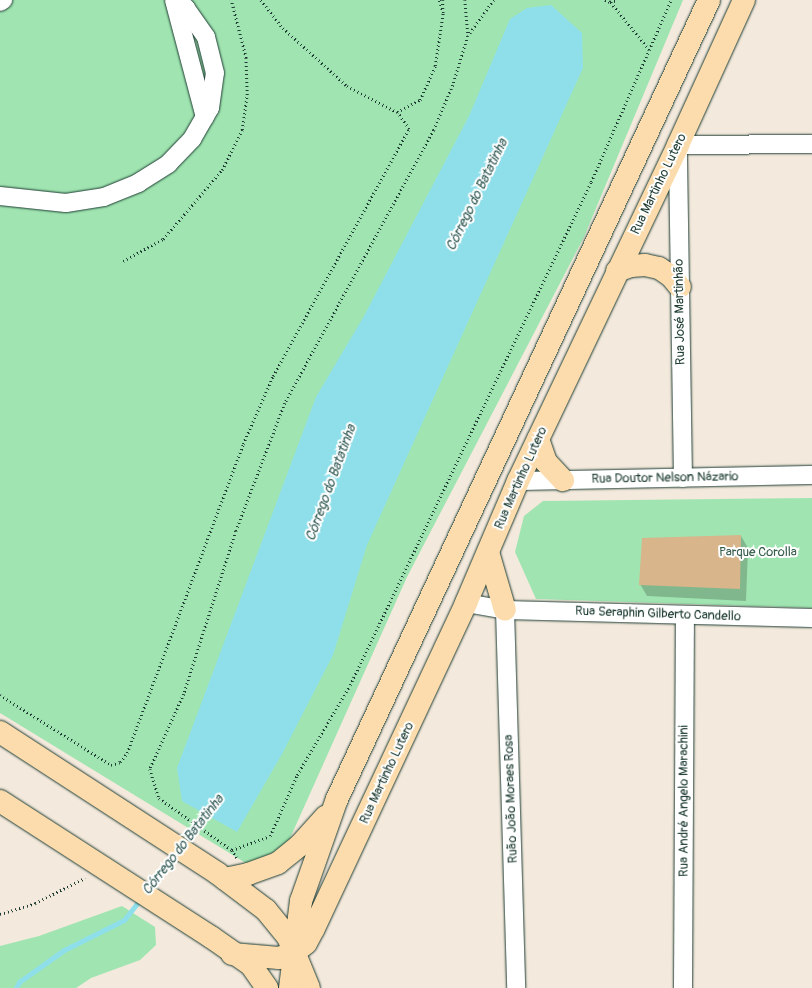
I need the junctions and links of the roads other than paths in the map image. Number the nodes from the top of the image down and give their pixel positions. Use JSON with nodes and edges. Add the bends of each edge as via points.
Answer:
{"nodes":[{"id":1,"x":3,"y":0,"type":"edge"},
{"id":2,"x":175,"y":0,"type":"edge"},
{"id":3,"x":709,"y":0,"type":"edge"},
{"id":4,"x":744,"y":0,"type":"edge"},
{"id":5,"x":0,"y":2,"type":"edge"},
{"id":6,"x":812,"y":144,"type":"edge"},
{"id":7,"x":678,"y":145,"type":"junction"},
{"id":8,"x":0,"y":196,"type":"edge"},
{"id":9,"x":617,"y":271,"type":"junction"},
{"id":10,"x":680,"y":287,"type":"junction"},
{"id":11,"x":538,"y":439,"type":"junction"},
{"id":12,"x":812,"y":475,"type":"edge"},
{"id":13,"x":683,"y":478,"type":"junction"},
{"id":14,"x":488,"y":479,"type":"junction"},
{"id":15,"x":563,"y":480,"type":"junction"},
{"id":16,"x":518,"y":481,"type":"junction"},
{"id":17,"x":488,"y":552,"type":"junction"},
{"id":18,"x":436,"y":590,"type":"junction"},
{"id":19,"x":466,"y":603,"type":"junction"},
{"id":20,"x":505,"y":610,"type":"junction"},
{"id":21,"x":685,"y":614,"type":"junction"},
{"id":22,"x":812,"y":618,"type":"edge"},
{"id":23,"x":0,"y":732,"type":"edge"},
{"id":24,"x":337,"y":799,"type":"junction"},
{"id":25,"x":0,"y":801,"type":"edge"},
{"id":26,"x":221,"y":876,"type":"junction"},
{"id":27,"x":295,"y":952,"type":"junction"},
{"id":28,"x":232,"y":954,"type":"junction"},
{"id":29,"x":267,"y":988,"type":"edge"},
{"id":30,"x":290,"y":988,"type":"edge"},
{"id":31,"x":310,"y":988,"type":"edge"},
{"id":32,"x":516,"y":988,"type":"edge"},
{"id":33,"x":683,"y":988,"type":"edge"}],
"edges":[{"from":1,"to":5,"type":"street"},
{"from":2,"to":8,"type":"street","via":[[206,118],[192,139],[168,164],[138,183],[104,197],[66,203]]},
{"from":3,"to":14,"type":"main road"},
{"from":4,"to":7,"type":"main road","name":"Rua Martinho Lutero"},
{"from":6,"to":7,"type":"street"},
{"from":7,"to":9,"type":"main road","name":"Rua Martinho Lutero"},
{"from":7,"to":10,"type":"street","name":"Rua José Martinhão"},
{"from":9,"to":10,"type":"main road","via":[[631,266],[652,267],[671,276]]},
{"from":9,"to":11,"type":"main road","name":"Rua Martinho Lutero"},
{"from":10,"to":13,"type":"street","name":"Rua José Martinhão"},
{"from":11,"to":15,"type":"main road","via":[[546,462]]},
{"from":11,"to":16,"type":"main road","name":"Rua Martinho Lutero"},
{"from":12,"to":13,"type":"street","name":"Rua Doutor Nelson Názario"},
{"from":13,"to":15,"type":"street","name":"Rua Doutor Nelson Názario"},
{"from":14,"to":16,"type":"main road"},
{"from":14,"to":18,"type":"main road"},
{"from":15,"to":16,"type":"street","name":"Rua Doutor Nelson Názario"},
{"from":16,"to":17,"type":"main road","name":"Rua Martinho Lutero"},
{"from":17,"to":19,"type":"main road","name":"Rua Martinho Lutero"},
{"from":17,"to":20,"type":"main road"},
{"from":18,"to":19,"type":"main road"},
{"from":18,"to":24,"type":"main road"},
{"from":19,"to":20,"type":"street","name":"Rua Seraphin Gilberto Candello"},
{"from":19,"to":27,"type":"main road","name":"Rua Martinho Lutero","via":[[328,901],[306,943]]},
{"from":20,"to":21,"type":"street","name":"Rua Seraphin Gilberto Candello"},
{"from":20,"to":32,"type":"street","name":"Ruão João Moraes Rosa"},
{"from":21,"to":22,"type":"street","name":"Rua Seraphin Gilberto Candello"},
{"from":21,"to":33,"type":"street","name":"Rua André Angelo Marachini"},
{"from":23,"to":26,"type":"main road"},
{"from":24,"to":26,"type":"main road","via":[[321,823],[278,863],[248,874]]},
{"from":24,"to":27,"type":"main road","via":[[301,901]]},
{"from":25,"to":28,"type":"main road","via":[[186,919]]},
{"from":26,"to":27,"type":"main road","via":[[266,910],[288,937]]},
{"from":27,"to":28,"type":"main road","via":[[279,958]]},
{"from":27,"to":30,"type":"main road"},
{"from":27,"to":31,"type":"main road"},
{"from":28,"to":29,"type":"main road","via":[[251,965]]}]}
